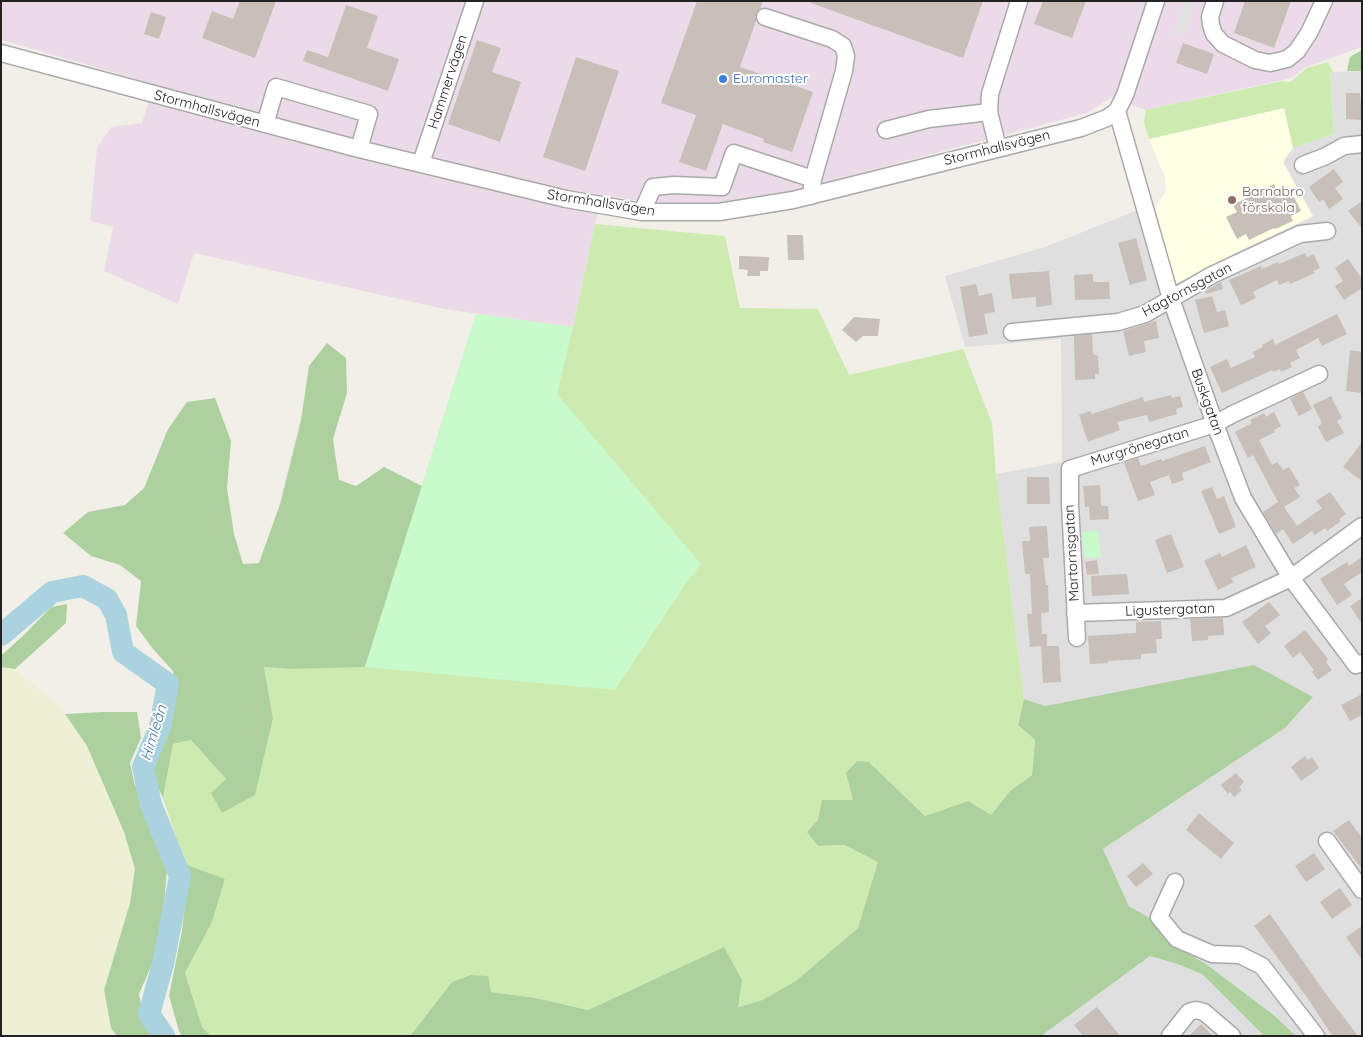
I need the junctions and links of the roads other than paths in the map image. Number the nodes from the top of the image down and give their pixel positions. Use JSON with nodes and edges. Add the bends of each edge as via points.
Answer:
{"nodes":[{"id":1,"x":475,"y":1,"type":"edge"},
{"id":2,"x":1019,"y":1,"type":"edge"},
{"id":3,"x":1156,"y":1,"type":"edge"},
{"id":4,"x":1215,"y":1,"type":"edge"},
{"id":5,"x":1324,"y":1,"type":"edge"},
{"id":6,"x":765,"y":17,"type":"dead end"},
{"id":7,"x":1,"y":53,"type":"edge"},
{"id":8,"x":1117,"y":111,"type":"junction"},
{"id":9,"x":989,"y":112,"type":"junction"},
{"id":10,"x":264,"y":124,"type":"junction"},
{"id":11,"x":886,"y":130,"type":"dead end"},
{"id":12,"x":1362,"y":144,"type":"edge"},
{"id":13,"x":998,"y":148,"type":"junction"},
{"id":14,"x":359,"y":149,"type":"junction"},
{"id":15,"x":421,"y":163,"type":"junction"},
{"id":16,"x":1303,"y":164,"type":"dead end"},
{"id":17,"x":813,"y":179,"type":"junction"},
{"id":18,"x":810,"y":196,"type":"junction"},
{"id":19,"x":642,"y":212,"type":"junction"},
{"id":20,"x":1327,"y":230,"type":"dead end"},
{"id":21,"x":1171,"y":299,"type":"junction"},
{"id":22,"x":1012,"y":332,"type":"dead end"},
{"id":23,"x":1319,"y":374,"type":"dead end"},
{"id":24,"x":1215,"y":424,"type":"junction"},
{"id":25,"x":1070,"y":469,"type":"joint"},
{"id":26,"x":1362,"y":526,"type":"edge"},
{"id":27,"x":1291,"y":578,"type":"junction"},
{"id":28,"x":1075,"y":613,"type":"junction"},
{"id":29,"x":1077,"y":638,"type":"dead end"},
{"id":30,"x":1359,"y":664,"type":"edge"},
{"id":31,"x":1327,"y":841,"type":"dead end"},
{"id":32,"x":1175,"y":882,"type":"dead end"},
{"id":33,"x":1362,"y":890,"type":"edge"},
{"id":34,"x":1170,"y":1036,"type":"edge"},
{"id":35,"x":1232,"y":1036,"type":"edge"},
{"id":36,"x":1316,"y":1036,"type":"edge"}],
"edges":[{"from":1,"to":15,"type":"street","name":"Hammervägen"},
{"from":2,"to":9,"type":"street","via":[[990,94]]},
{"from":3,"to":8,"type":"street"},
{"from":4,"to":5,"type":"street","via":[[1210,17],[1214,34],[1223,44],[1255,60],[1270,63],[1287,59],[1297,51]]},
{"from":6,"to":17,"type":"street","via":[[832,39],[843,46],[846,56]]},
{"from":7,"to":10,"type":"street","name":"Stormhallsvägen"},
{"from":8,"to":13,"type":"street","name":"Stormhallsvägen","via":[[1081,128]]},
{"from":8,"to":21,"type":"street","name":"Buskgatan"},
{"from":9,"to":11,"type":"street","via":[[929,119]]},
{"from":9,"to":13,"type":"street"},
{"from":10,"to":14,"type":"street","name":"Stormhallsvägen"},
{"from":10,"to":14,"type":"street","via":[[276,87],[369,114]]},
{"from":12,"to":16,"type":"street","via":[[1344,146]]},
{"from":13,"to":18,"type":"street","name":"Stormhallsvägen"},
{"from":14,"to":15,"type":"street","name":"Stormhallsvägen"},
{"from":15,"to":19,"type":"street","name":"Stormhallsvägen","via":[[566,200]]},
{"from":17,"to":18,"type":"street"},
{"from":17,"to":19,"type":"street","via":[[734,153],[722,188],[653,187]]},
{"from":18,"to":19,"type":"street","name":"Stormhallsvägen","via":[[719,212]]},
{"from":20,"to":21,"type":"street","name":"Hagtornsgatan","via":[[1300,234],[1212,275]]},
{"from":21,"to":22,"type":"street","name":"Hagtornsgatan","via":[[1145,314],[1118,322]]},
{"from":21,"to":24,"type":"street","name":"Buskgatan"},
{"from":23,"to":24,"type":"street","name":"Murgrönegatan"},
{"from":24,"to":25,"type":"street","name":"Murgrönegatan"},
{"from":24,"to":27,"type":"street","name":"Buskgatan","via":[[1243,498]]},
{"from":25,"to":28,"type":"street","name":"Martornsgatan"},
{"from":26,"to":27,"type":"street","name":"Ligustergatan"},
{"from":27,"to":28,"type":"street","name":"Ligustergatan","via":[[1226,608]]},
{"from":27,"to":30,"type":"street","name":"Buskgatan"},
{"from":28,"to":29,"type":"street","name":"Martornsgatan"},
{"from":31,"to":33,"type":"street"},
{"from":32,"to":36,"type":"street","via":[[1159,917],[1177,939],[1212,954],[1240,955],[1262,966]]},
{"from":34,"to":35,"type":"street","via":[[1189,1012],[1196,1010],[1204,1012]]}]}
